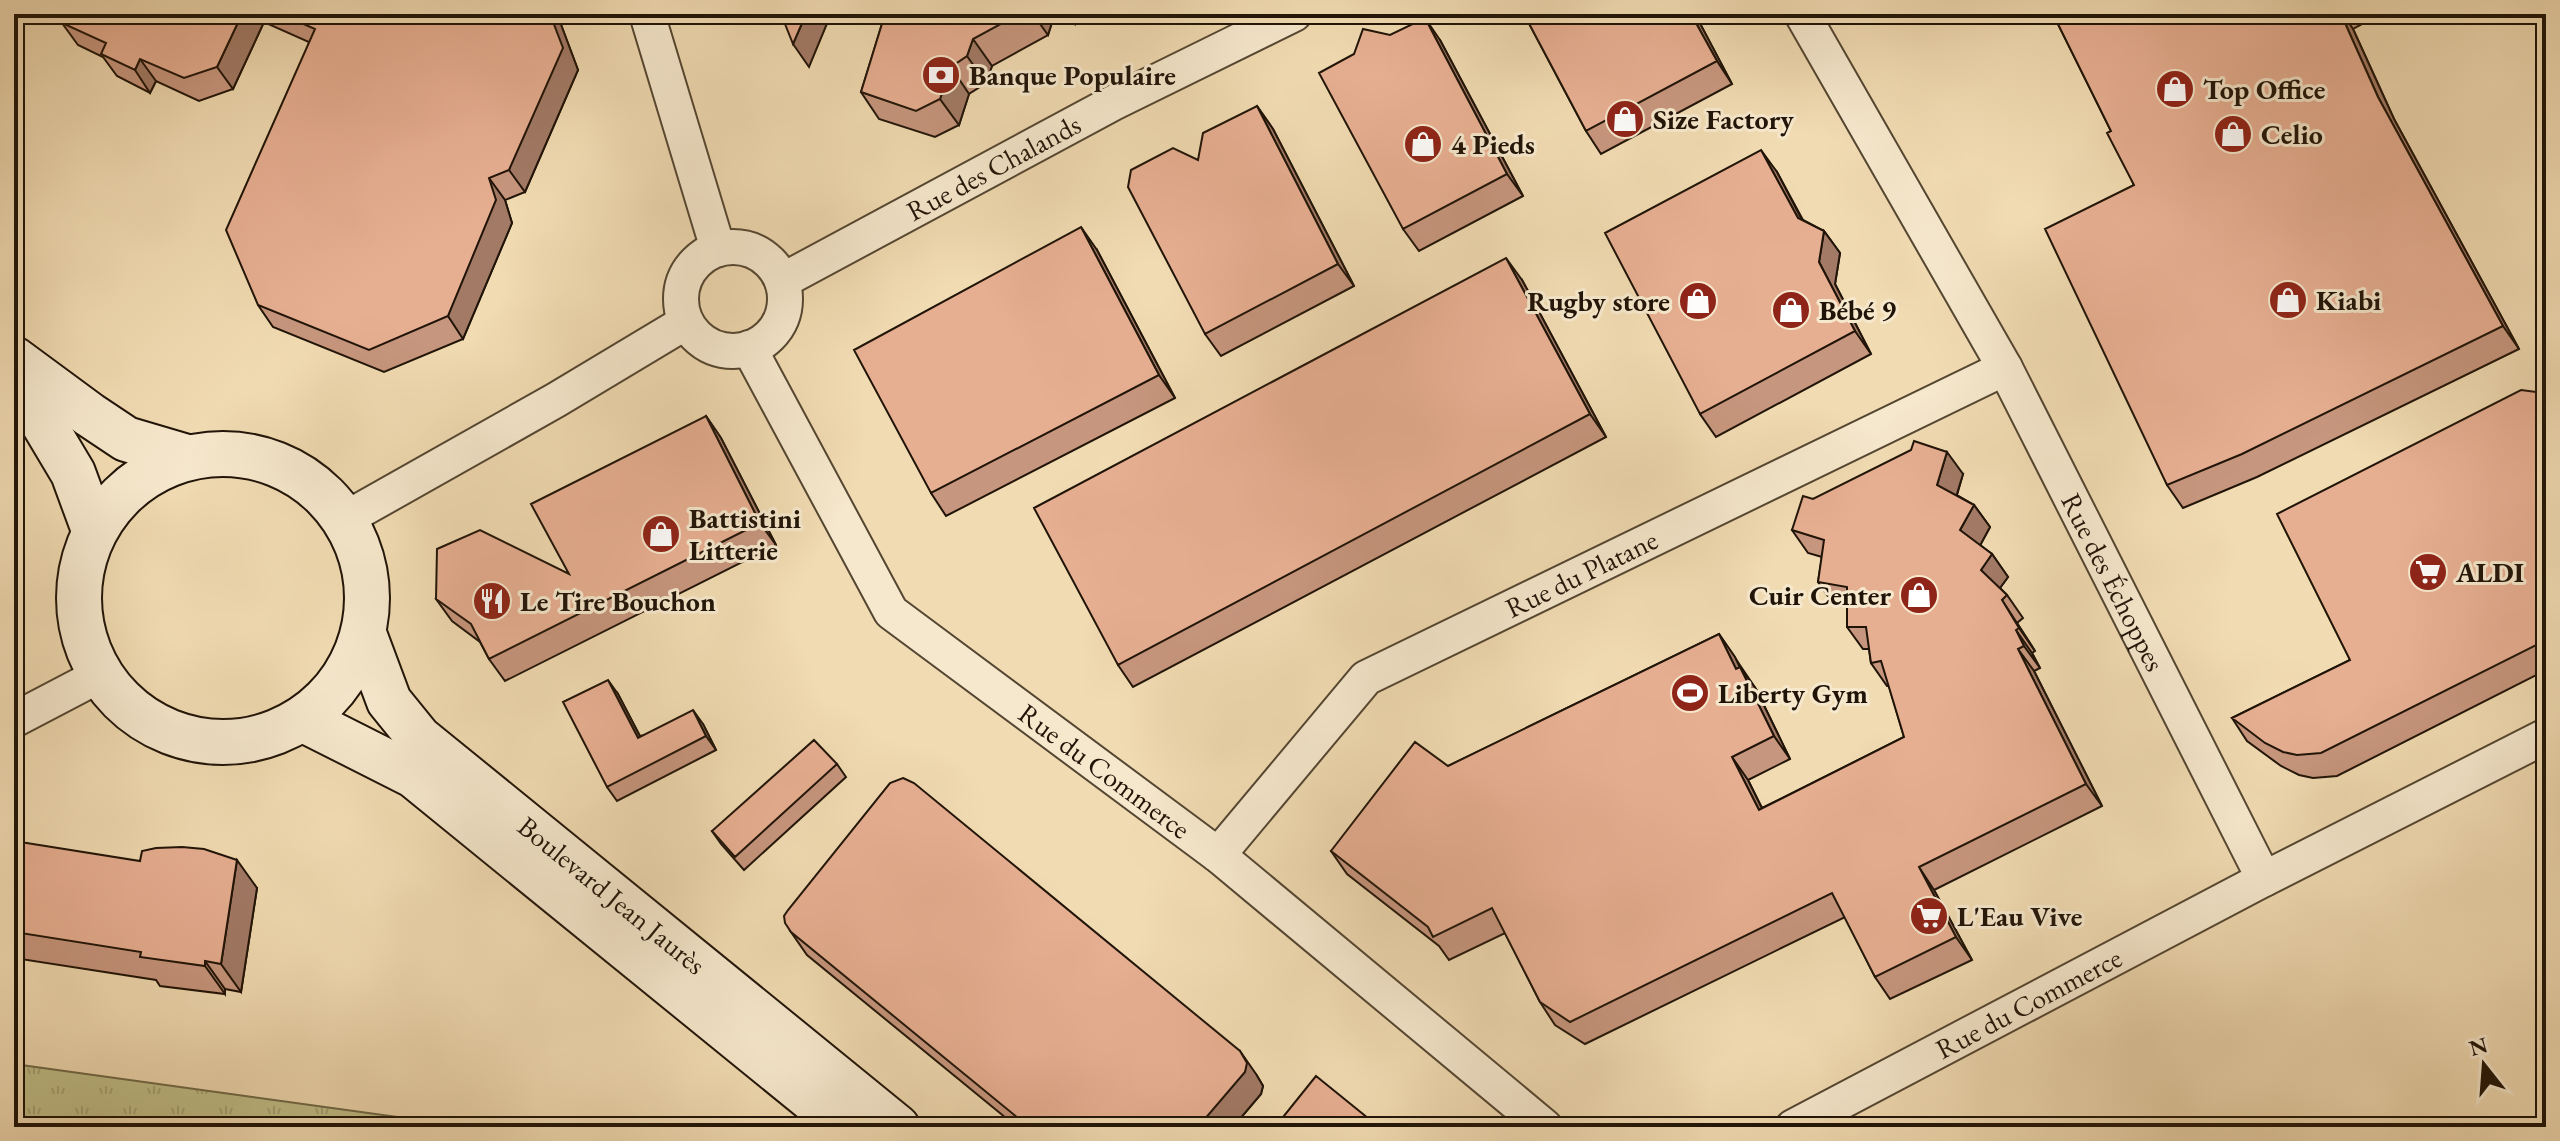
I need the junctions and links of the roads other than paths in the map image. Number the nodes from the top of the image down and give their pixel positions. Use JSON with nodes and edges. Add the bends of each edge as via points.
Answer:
{"nodes":[{"id":1,"x":647,"y":14,"type":"edge"},
{"id":2,"x":1294,"y":14,"type":"edge"},
{"id":3,"x":1802,"y":14,"type":"edge"},
{"id":4,"x":718,"y":249,"type":"junction"},
{"id":5,"x":782,"y":281,"type":"junction"},
{"id":6,"x":686,"y":322,"type":"junction"},
{"id":7,"x":749,"y":348,"type":"junction"},
{"id":8,"x":14,"y":359,"type":"edge"},
{"id":9,"x":2005,"y":368,"type":"junction"},
{"id":10,"x":14,"y":374,"type":"edge"},
{"id":11,"x":187,"y":457,"type":"junction"},
{"id":12,"x":345,"y":519,"type":"junction"},
{"id":13,"x":94,"y":530,"type":"junction"},
{"id":14,"x":364,"y":634,"type":"junction"},
{"id":15,"x":100,"y":675,"type":"junction"},
{"id":16,"x":302,"y":719,"type":"junction"},
{"id":17,"x":14,"y":720,"type":"edge"},
{"id":18,"x":2546,"y":736,"type":"edge"},
{"id":19,"x":1218,"y":855,"type":"junction"},
{"id":20,"x":2264,"y":879,"type":"junction"},
{"id":21,"x":846,"y":1127,"type":"edge"},
{"id":22,"x":897,"y":1127,"type":"edge"},
{"id":23,"x":1545,"y":1127,"type":"edge"},
{"id":24,"x":1793,"y":1127,"type":"edge"}],
"edges":[{"from":1,"to":4,"type":"street"},
{"from":2,"to":5,"type":"street","name":"Rue des Chalands","via":[[1113,103]]},
{"from":3,"to":9,"type":"street","name":"Rue des Échoppes"},
{"from":4,"to":5,"type":"street","via":[[734,247],[763,257]]},
{"from":4,"to":6,"type":"street","via":[[704,255],[685,278],[681,307]]},
{"from":5,"to":7,"type":"street","via":[[782,314],[769,335]]},
{"from":6,"to":7,"type":"street","via":[[694,334],[720,349]]},
{"from":6,"to":12,"type":"street"},
{"from":7,"to":19,"type":"street","name":"Rue du Commerce","via":[[891,612]]},
{"from":8,"to":11,"type":"street","via":[[126,439]]},
{"from":9,"to":19,"type":"street","name":"Rue du Platane","via":[[1366,678]]},
{"from":9,"to":20,"type":"street","name":"Rue des Échoppes"},
{"from":10,"to":13,"type":"street","via":[[73,473]]},
{"from":11,"to":12,"type":"street","via":[[232,453],[276,462],[315,486]]},
{"from":11,"to":13,"type":"street","via":[[150,473],[118,497]]},
{"from":12,"to":14,"type":"street","via":[[362,555],[368,595]]},
{"from":13,"to":15,"type":"street","via":[[81,566],[78,603],[84,640]]},
{"from":14,"to":16,"type":"street","via":[[351,667]]},
{"from":14,"to":22,"type":"street","name":"Boulevard Jean Jaurès","via":[[389,701],[419,738]]},
{"from":15,"to":16,"type":"street","via":[[130,709],[169,733],[214,742],[260,738]]},
{"from":15,"to":17,"type":"street"},
{"from":16,"to":21,"type":"street","name":"Boulevard Jean Jaurès","via":[[413,775]]},
{"from":18,"to":20,"type":"street"},
{"from":19,"to":23,"type":"street","name":"Rue du Commerce"},
{"from":20,"to":24,"type":"street","name":"Rue du Commerce"}]}
